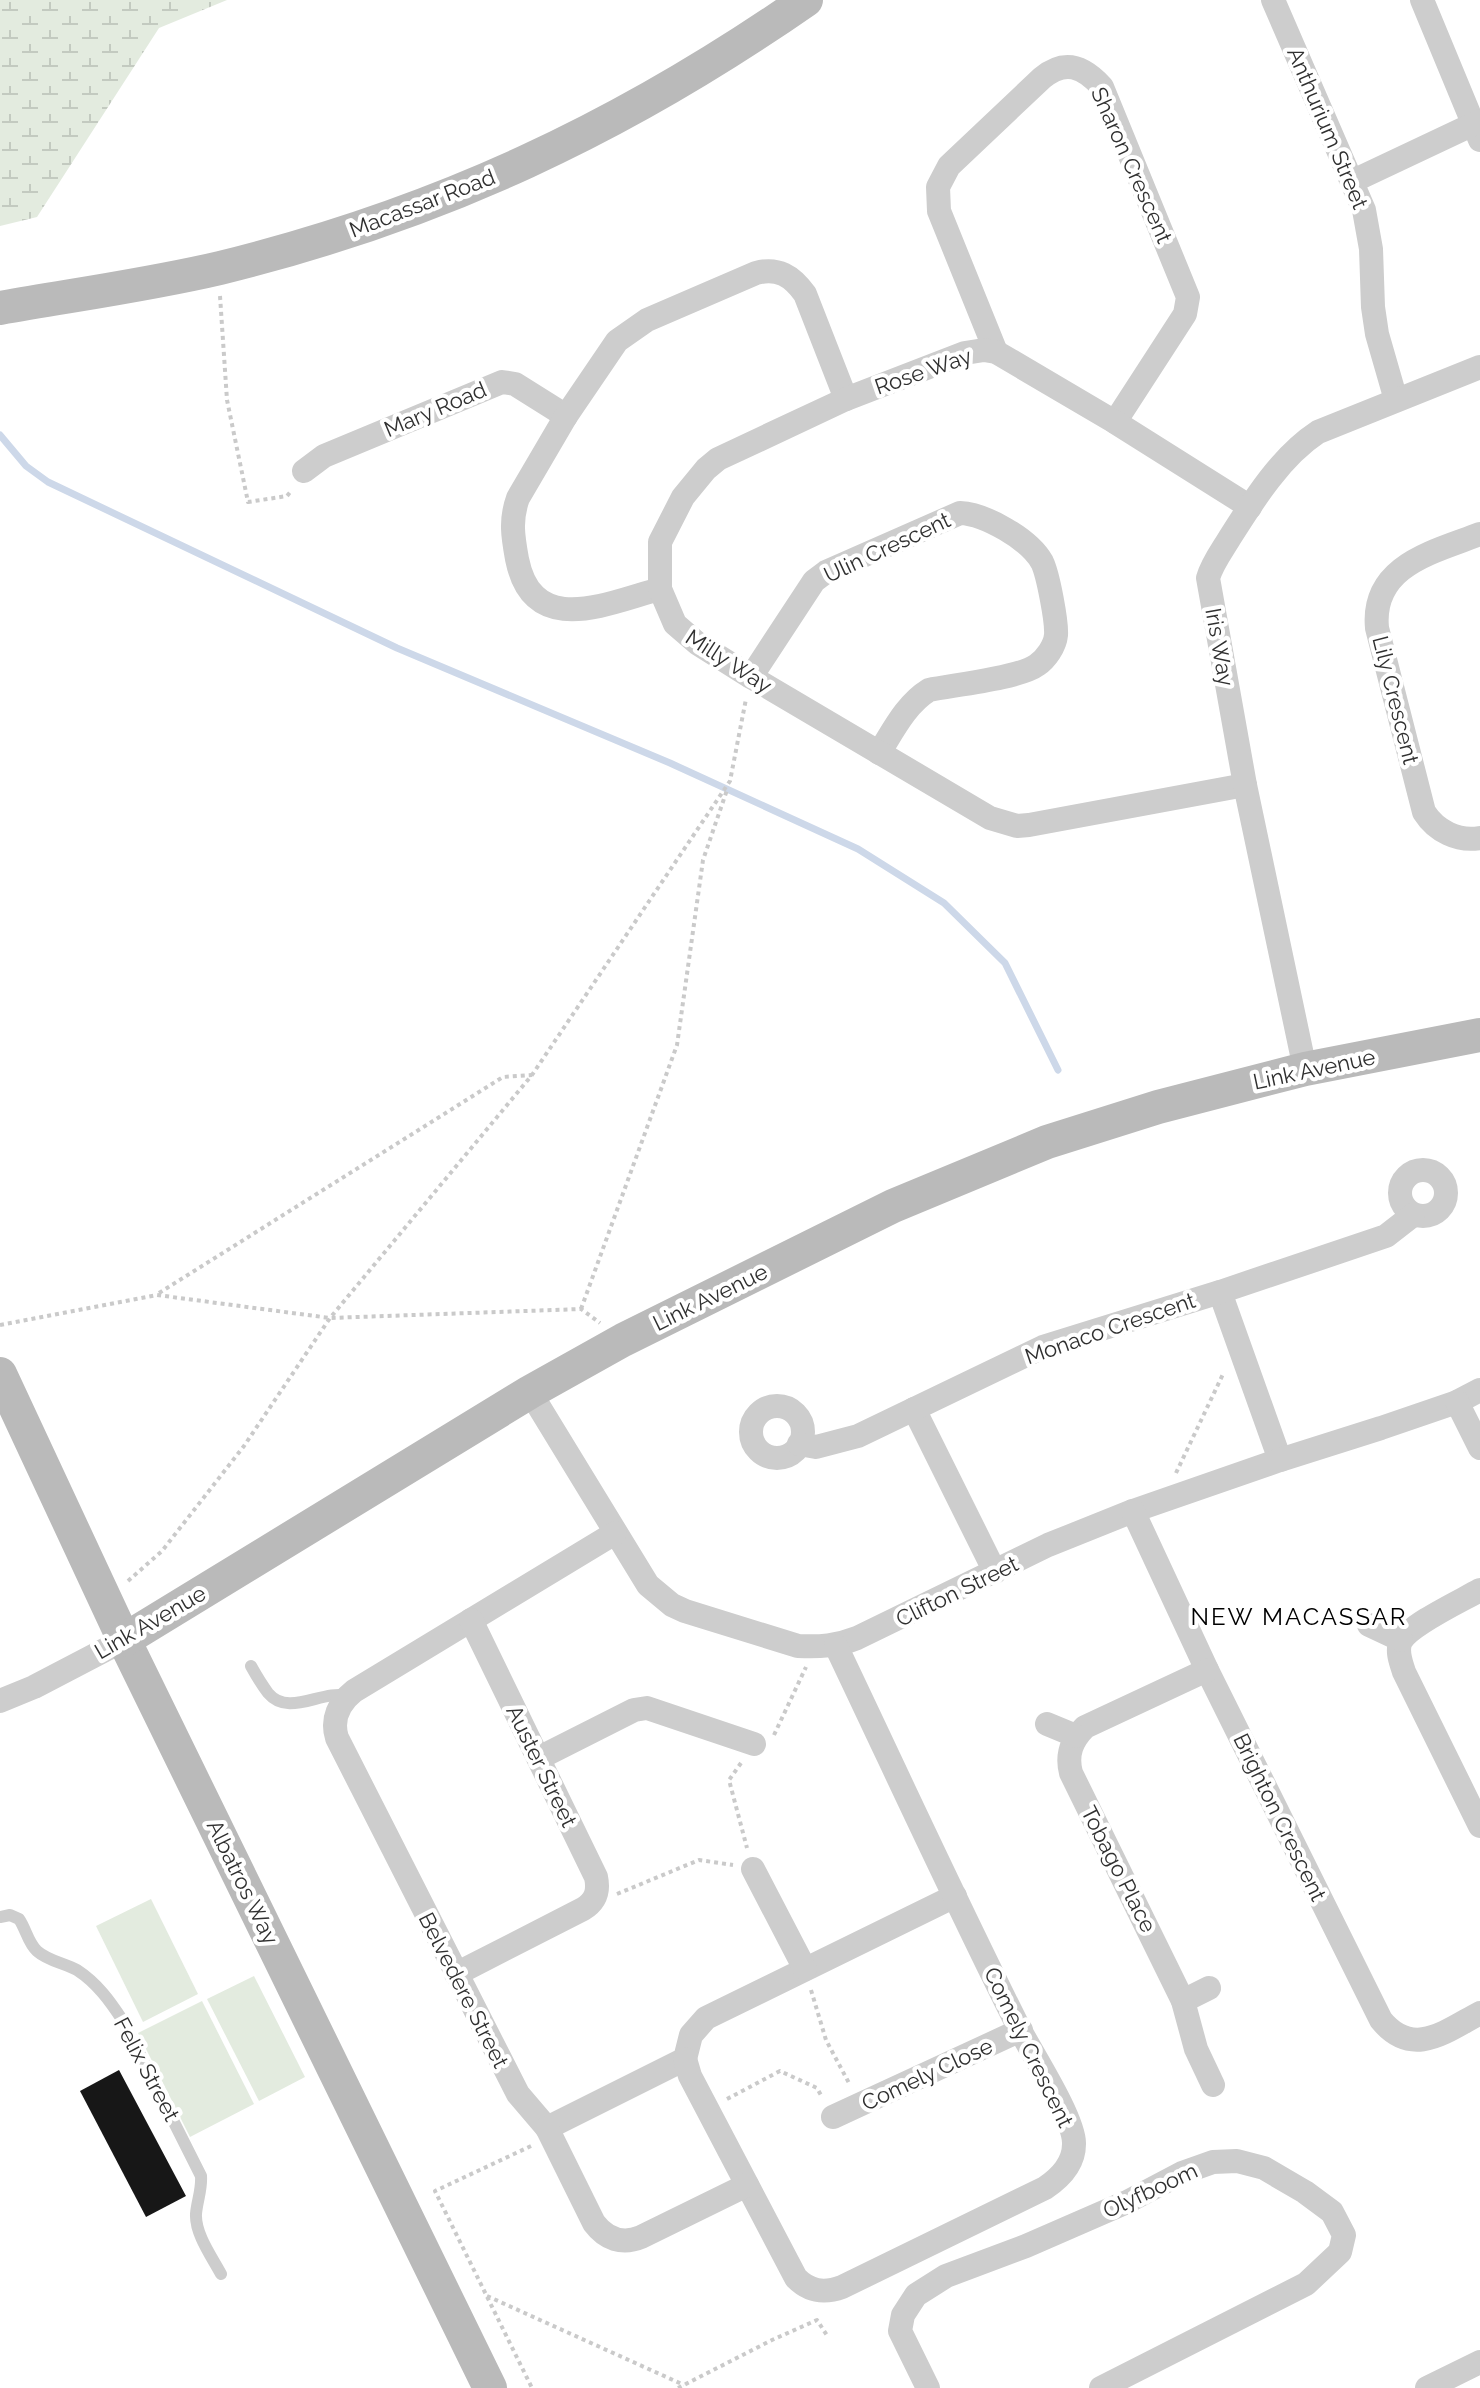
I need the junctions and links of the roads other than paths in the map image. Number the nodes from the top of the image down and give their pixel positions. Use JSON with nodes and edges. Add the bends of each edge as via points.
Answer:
{"nodes":[{"id":1,"x":806,"y":0,"type":"edge"},
{"id":2,"x":1273,"y":0,"type":"edge"},
{"id":3,"x":1422,"y":0,"type":"edge"},
{"id":4,"x":1478,"y":128,"type":"edge"},
{"id":5,"x":1353,"y":181,"type":"junction"},
{"id":6,"x":0,"y":308,"type":"edge"},
{"id":7,"x":996,"y":352,"type":"junction"},
{"id":8,"x":1480,"y":367,"type":"edge"},
{"id":9,"x":846,"y":399,"type":"junction"},
{"id":10,"x":1396,"y":400,"type":"junction"},
{"id":11,"x":566,"y":416,"type":"junction"},
{"id":12,"x":1115,"y":422,"type":"junction"},
{"id":13,"x":304,"y":471,"type":"road end"},
{"id":14,"x":1250,"y":507,"type":"junction"},
{"id":15,"x":1480,"y":534,"type":"edge"},
{"id":16,"x":660,"y":589,"type":"junction"},
{"id":17,"x":751,"y":677,"type":"junction"},
{"id":18,"x":879,"y":753,"type":"junction"},
{"id":19,"x":1245,"y":785,"type":"junction"},
{"id":20,"x":1480,"y":838,"type":"edge"},
{"id":21,"x":1480,"y":1035,"type":"edge"},
{"id":22,"x":1305,"y":1069,"type":"junction"},
{"id":23,"x":1413,"y":1215,"type":"dead end"},
{"id":24,"x":1220,"y":1292,"type":"junction"},
{"id":25,"x":0,"y":1374,"type":"edge"},
{"id":26,"x":1480,"y":1390,"type":"edge"},
{"id":27,"x":530,"y":1392,"type":"junction"},
{"id":28,"x":1457,"y":1402,"type":"junction"},
{"id":29,"x":914,"y":1409,"type":"junction"},
{"id":30,"x":799,"y":1444,"type":"dead end"},
{"id":31,"x":1480,"y":1448,"type":"edge"},
{"id":32,"x":1280,"y":1460,"type":"junction"},
{"id":33,"x":1133,"y":1511,"type":"junction"},
{"id":34,"x":615,"y":1533,"type":"junction"},
{"id":35,"x":995,"y":1572,"type":"junction"},
{"id":36,"x":1480,"y":1590,"type":"edge"},
{"id":37,"x":471,"y":1620,"type":"junction"},
{"id":38,"x":1369,"y":1625,"type":"dead end"},
{"id":39,"x":124,"y":1640,"type":"junction"},
{"id":40,"x":1401,"y":1640,"type":"junction"},
{"id":41,"x":826,"y":1647,"type":"junction"},
{"id":42,"x":251,"y":1666,"type":"dead end"},
{"id":43,"x":1207,"y":1670,"type":"junction"},
{"id":44,"x":348,"y":1696,"type":"junction"},
{"id":45,"x":0,"y":1701,"type":"edge"},
{"id":46,"x":1047,"y":1724,"type":"dead end"},
{"id":47,"x":1076,"y":1736,"type":"junction"},
{"id":48,"x":754,"y":1744,"type":"road end"},
{"id":49,"x":539,"y":1758,"type":"junction"},
{"id":50,"x":1480,"y":1826,"type":"edge"},
{"id":51,"x":753,"y":1869,"type":"road end"},
{"id":52,"x":955,"y":1896,"type":"junction"},
{"id":53,"x":0,"y":1917,"type":"edge"},
{"id":54,"x":805,"y":1969,"type":"junction"},
{"id":55,"x":456,"y":1974,"type":"junction"},
{"id":56,"x":1209,"y":1988,"type":"dead end"},
{"id":57,"x":1183,"y":2001,"type":"junction"},
{"id":58,"x":1480,"y":2013,"type":"edge"},
{"id":59,"x":1021,"y":2030,"type":"junction"},
{"id":60,"x":685,"y":2059,"type":"junction"},
{"id":61,"x":1213,"y":2085,"type":"dead end"},
{"id":62,"x":833,"y":2117,"type":"dead end"},
{"id":63,"x":549,"y":2132,"type":"junction"},
{"id":64,"x":747,"y":2185,"type":"junction"},
{"id":65,"x":221,"y":2274,"type":"dead end"},
{"id":66,"x":1480,"y":2362,"type":"edge"},
{"id":67,"x":490,"y":2388,"type":"edge"},
{"id":68,"x":928,"y":2388,"type":"edge"},
{"id":69,"x":1101,"y":2388,"type":"edge"},
{"id":70,"x":1427,"y":2388,"type":"edge"}],
"edges":[{"from":1,"to":6,"type":"street","name":"Macassar Road","via":[[684,80],[469,188],[322,240],[218,268]]},
{"from":2,"to":5,"type":"street","name":"Anthurium Street"},
{"from":3,"to":4,"type":"street"},
{"from":4,"to":5,"type":"street"},
{"from":5,"to":10,"type":"street","name":"Anthurium Street","via":[[1368,226],[1377,334]]},
{"from":7,"to":9,"type":"street","name":"Rose Way","via":[[965,353]]},
{"from":7,"to":12,"type":"street","name":"Rose Way"},
{"from":7,"to":12,"type":"street","name":"Sharon Crescent","via":[[939,211],[938,187],[949,166],[1052,69],[1075,67],[1102,87],[1188,297],[1185,314]]},
{"from":8,"to":10,"type":"street","name":"Iris Way"},
{"from":9,"to":11,"type":"street","via":[[805,294],[790,278],[769,270],[630,330]]},
{"from":9,"to":16,"type":"street","name":"Rose Way","via":[[706,469],[663,534]]},
{"from":10,"to":14,"type":"street","name":"Iris Way","via":[[1305,440]]},
{"from":11,"to":13,"type":"street","name":"Mary Road","via":[[515,384],[502,382],[324,456]]},
{"from":11,"to":16,"type":"street","via":[[513,511],[512,535],[526,586],[548,606],[569,611]]},
{"from":12,"to":14,"type":"street","name":"Rose Way"},
{"from":14,"to":19,"type":"street","name":"Iris Way","via":[[1208,578]]},
{"from":15,"to":20,"type":"street","name":"Lily Crescent","via":[[1403,566],[1387,583],[1376,615],[1424,812],[1446,832]]},
{"from":16,"to":17,"type":"street","name":"Milly Way","via":[[684,633]]},
{"from":17,"to":18,"type":"street","name":"Milly Way"},
{"from":17,"to":18,"type":"street","name":"Ulin Crescent","via":[[814,581],[826,572],[960,513],[1002,528],[1042,562],[1056,632],[1052,647],[1040,663],[1023,672],[929,690],[912,703]]},
{"from":18,"to":19,"type":"street","name":"Milly Way","via":[[990,818],[1017,826]]},
{"from":19,"to":22,"type":"street","name":"Iris Way"},
{"from":21,"to":22,"type":"street","name":"Link Avenue"},
{"from":22,"to":27,"type":"street","name":"Link Avenue","via":[[1047,1142],[893,1206]]},
{"from":23,"to":24,"type":"street","name":"Monaco Crescent","via":[[1386,1236]]},
{"from":24,"to":29,"type":"street","name":"Monaco Crescent","via":[[1043,1347]]},
{"from":24,"to":32,"type":"street","name":"Monaco Crescent"},
{"from":25,"to":39,"type":"street","name":"Albatros Way"},
{"from":26,"to":28,"type":"street","name":"Clifton Street"},
{"from":27,"to":34,"type":"street"},
{"from":27,"to":39,"type":"street","name":"Link Avenue"},
{"from":28,"to":31,"type":"street"},
{"from":28,"to":32,"type":"street","name":"Clifton Street"},
{"from":29,"to":30,"type":"street","name":"Monaco Crescent","via":[[858,1436],[816,1447]]},
{"from":29,"to":35,"type":"street"},
{"from":32,"to":33,"type":"street","name":"Clifton Street"},
{"from":33,"to":35,"type":"street","name":"Clifton Street"},
{"from":33,"to":43,"type":"street","name":"Brighton Crescent"},
{"from":34,"to":37,"type":"street"},
{"from":34,"to":41,"type":"street","via":[[648,1585],[672,1605],[798,1646]]},
{"from":35,"to":41,"type":"street","name":"Clifton Street","via":[[893,1622]]},
{"from":36,"to":40,"type":"street"},
{"from":37,"to":44,"type":"street"},
{"from":37,"to":49,"type":"street","name":"Auster Street"},
{"from":38,"to":40,"type":"street"},
{"from":39,"to":45,"type":"street","name":"Link Avenue"},
{"from":39,"to":67,"type":"street","name":"Albatros Way"},
{"from":40,"to":50,"type":"street","via":[[1404,1672]]},
{"from":41,"to":52,"type":"street","name":"Comely Crescent"},
{"from":42,"to":44,"type":"lane","via":[[269,1695],[285,1703]]},
{"from":43,"to":47,"type":"street","via":[[1099,1719]]},
{"from":43,"to":58,"type":"street","name":"Brighton Crescent","via":[[1387,2028],[1424,2041]]},
{"from":44,"to":55,"type":"street","name":"Belvedere Street","via":[[335,1719],[337,1738]]},
{"from":46,"to":47,"type":"street"},
{"from":47,"to":57,"type":"street","name":"Tobago Place","via":[[1068,1762],[1071,1773]]},
{"from":48,"to":49,"type":"street","via":[[647,1708]]},
{"from":49,"to":55,"type":"street","name":"Auster Street","via":[[596,1877],[597,1894],[586,1907]]},
{"from":51,"to":54,"type":"street"},
{"from":52,"to":54,"type":"street"},
{"from":52,"to":59,"type":"street","name":"Comely Crescent"},
{"from":53,"to":65,"type":"lane","name":"Felix Street","via":[[19,1919],[36,1950],[77,1970],[123,2021],[201,2176],[197,2226]]},
{"from":54,"to":60,"type":"street","via":[[706,2018],[691,2035]]},
{"from":55,"to":63,"type":"street","name":"Belvedere Street","via":[[518,2094]]},
{"from":56,"to":57,"type":"street"},
{"from":57,"to":61,"type":"street","name":"Tobago Place"},
{"from":59,"to":62,"type":"street","name":"Comely Close"},
{"from":59,"to":64,"type":"street","name":"Comely Crescent","via":[[1071,2125],[1071,2159],[1045,2188],[842,2287],[819,2291],[796,2278]]},
{"from":60,"to":63,"type":"street"},
{"from":60,"to":64,"type":"street","name":"Comely Crescent"},
{"from":63,"to":64,"type":"street","name":"Belvedere Street","via":[[594,2223],[618,2240],[635,2240]]},
{"from":66,"to":70,"type":"street"},
{"from":68,"to":69,"type":"street","name":"Olyfboom","via":[[900,2331],[916,2295],[946,2276],[1127,2202],[1182,2173],[1213,2162],[1264,2168],[1332,2212],[1344,2235],[1340,2252],[1306,2284]]}]}
